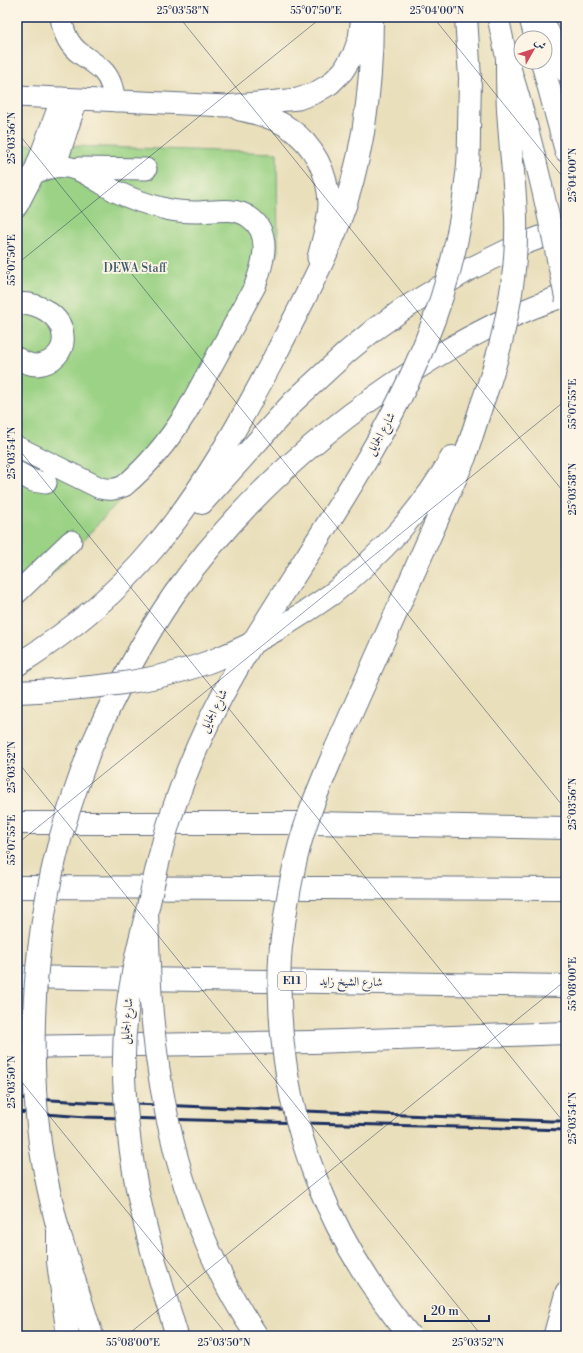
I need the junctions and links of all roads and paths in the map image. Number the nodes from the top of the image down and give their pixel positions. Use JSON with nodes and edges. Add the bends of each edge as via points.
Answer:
{"nodes":[{"id":1,"x":61,"y":17,"type":"edge"},
{"id":2,"x":362,"y":17,"type":"edge"},
{"id":3,"x":372,"y":17,"type":"edge"},
{"id":4,"x":466,"y":17,"type":"edge"},
{"id":5,"x":498,"y":17,"type":"edge"},
{"id":6,"x":530,"y":17,"type":"edge"},
{"id":7,"x":542,"y":17,"type":"edge"},
{"id":8,"x":534,"y":30,"type":"edge"},
{"id":9,"x":507,"y":60,"type":"junction"},
{"id":10,"x":559,"y":66,"type":"edge"},
{"id":11,"x":17,"y":96,"type":"edge"},
{"id":12,"x":70,"y":99,"type":"junction"},
{"id":13,"x":115,"y":101,"type":"junction"},
{"id":14,"x":226,"y":106,"type":"junction"},
{"id":15,"x":566,"y":151,"type":"edge"},
{"id":16,"x":64,"y":167,"type":"junction"},
{"id":17,"x":146,"y":169,"type":"dead end"},
{"id":18,"x":34,"y":173,"type":"junction"},
{"id":19,"x":17,"y":206,"type":"edge"},
{"id":20,"x":566,"y":228,"type":"edge"},
{"id":21,"x":312,"y":284,"type":"junction"},
{"id":22,"x":566,"y":295,"type":"edge"},
{"id":23,"x":566,"y":300,"type":"edge"},
{"id":24,"x":17,"y":304,"type":"edge"},
{"id":25,"x":17,"y":358,"type":"edge"},
{"id":26,"x":481,"y":407,"type":"junction"},
{"id":27,"x":17,"y":447,"type":"edge"},
{"id":28,"x":17,"y":472,"type":"edge"},
{"id":29,"x":46,"y":483,"type":"dead end"},
{"id":30,"x":71,"y":541,"type":"dead end"},
{"id":31,"x":154,"y":549,"type":"junction"},
{"id":32,"x":17,"y":593,"type":"edge"},
{"id":33,"x":17,"y":665,"type":"edge"},
{"id":34,"x":17,"y":692,"type":"edge"},
{"id":35,"x":17,"y":823,"type":"edge"},
{"id":36,"x":566,"y":828,"type":"edge"},
{"id":37,"x":17,"y":887,"type":"edge"},
{"id":38,"x":566,"y":889,"type":"edge"},
{"id":39,"x":147,"y":911,"type":"junction"},
{"id":40,"x":17,"y":977,"type":"edge"},
{"id":41,"x":566,"y":986,"type":"edge"},
{"id":42,"x":566,"y":1033,"type":"edge"},
{"id":43,"x":17,"y":1047,"type":"edge"},
{"id":44,"x":58,"y":1229,"type":"junction"},
{"id":45,"x":566,"y":1292,"type":"edge"},
{"id":46,"x":68,"y":1336,"type":"edge"},
{"id":47,"x":92,"y":1336,"type":"edge"},
{"id":48,"x":177,"y":1336,"type":"edge"},
{"id":49,"x":257,"y":1336,"type":"edge"},
{"id":50,"x":410,"y":1336,"type":"edge"},
{"id":51,"x":554,"y":1336,"type":"edge"}],
"edges":[{"from":1,"to":13,"type":"street","via":[[69,41],[79,53],[104,71],[112,84]]},
{"from":2,"to":14,"type":"street","via":[[353,55],[330,84],[298,99]]},
{"from":3,"to":21,"type":"main road","via":[[370,82],[358,156],[337,228]]},
{"from":4,"to":39,"type":"main road","name":"شارع الجمايل","bridge":true,"via":[[470,78],[467,173],[452,259],[426,342],[389,420],[367,459],[234,674],[210,719],[189,765],[172,813]]},
{"from":5,"to":9,"type":"street"},
{"from":6,"to":8,"type":"main road"},
{"from":7,"to":10,"type":"street"},
{"from":9,"to":23,"type":"street","bridge":true,"via":[[526,120]]},
{"from":9,"to":26,"type":"main road","bridge":true,"via":[[508,122],[516,218],[515,250],[508,314]]},
{"from":10,"to":15,"type":"main road","via":[[550,93]]},
{"from":11,"to":12,"type":"street"},
{"from":12,"to":13,"type":"street"},
{"from":12,"to":16,"type":"street"},
{"from":12,"to":18,"type":"street"},
{"from":13,"to":14,"type":"street"},
{"from":14,"to":21,"type":"street","via":[[268,117],[289,127],[306,142],[319,161],[327,182],[329,205]]},
{"from":16,"to":17,"type":"street"},
{"from":16,"to":18,"type":"street"},
{"from":16,"to":27,"type":"street","via":[[92,176],[115,191],[140,202],[194,212],[236,211],[249,217],[260,227],[264,240],[262,264],[255,286],[175,431],[124,486],[116,490],[100,488]]},
{"from":18,"to":19,"type":"street"},
{"from":20,"to":31,"type":"main road","via":[[517,246],[468,270],[375,329],[293,402],[195,511]]},
{"from":21,"to":31,"type":"main road","via":[[238,426],[198,489]]},
{"from":22,"to":44,"type":"main road","bridge":true,"via":[[477,333],[438,355],[363,405],[294,461],[230,524],[201,559],[170,601],[127,671],[89,752],[74,794],[61,836],[42,930],[34,1011],[36,1099],[40,1143]]},
{"from":24,"to":25,"type":"street","via":[[32,304],[43,308],[54,316],[64,336],[62,347],[47,363],[36,365]]},
{"from":26,"to":34,"type":"main road","bridge":true,"via":[[442,474],[404,527],[358,574],[278,630],[219,658],[181,670],[91,688]]},
{"from":26,"to":50,"type":"main road","bridge":true,"via":[[465,457],[320,784],[296,860],[282,939],[280,1013],[284,1059],[302,1137],[314,1175],[329,1212],[368,1282]]},
{"from":28,"to":29,"type":"street","via":[[33,481]]},
{"from":30,"to":32,"type":"street"},
{"from":31,"to":33,"type":"main road","via":[[80,620]]},
{"from":35,"to":36,"type":"main road","via":[[312,823]]},
{"from":37,"to":38,"type":"main road"},
{"from":39,"to":48,"type":"main road","name":"شارع الجمايل","bridge":true,"via":[[128,1002],[124,1057],[125,1096],[142,1213]]},
{"from":39,"to":49,"type":"main road","bridge":true,"via":[[152,1014],[158,1065],[178,1165],[207,1246],[226,1285]]},
{"from":40,"to":41,"type":"main road","name":"شارع الشيخ زايد","number":"E11"},
{"from":42,"to":43,"type":"main road","via":[[313,1042]]},
{"from":44,"to":46,"type":"main road","via":[[58,1262]]},
{"from":44,"to":47,"type":"main road"},
{"from":45,"to":51,"type":"street"}]}
